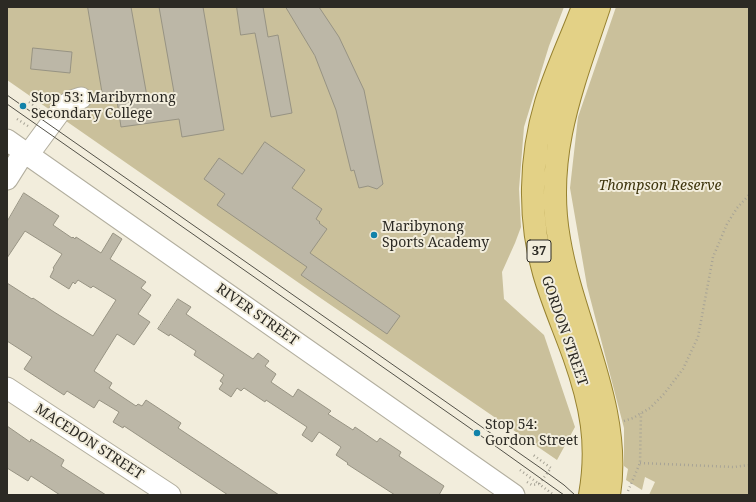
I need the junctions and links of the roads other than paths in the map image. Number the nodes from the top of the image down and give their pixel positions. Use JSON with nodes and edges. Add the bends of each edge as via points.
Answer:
{"nodes":[{"id":1,"x":583,"y":7,"type":"edge"},
{"id":2,"x":599,"y":7,"type":"edge"},
{"id":3,"x":81,"y":98,"type":"dead end"},
{"id":4,"x":7,"y":140,"type":"edge"},
{"id":5,"x":26,"y":154,"type":"junction"},
{"id":6,"x":7,"y":179,"type":"edge"},
{"id":7,"x":560,"y":247,"type":"junction"},
{"id":8,"x":543,"y":273,"type":"junction"},
{"id":9,"x":7,"y":388,"type":"edge"},
{"id":10,"x":514,"y":493,"type":"edge"},
{"id":11,"x":170,"y":495,"type":"edge"},
{"id":12,"x":590,"y":495,"type":"edge"},
{"id":13,"x":609,"y":495,"type":"edge"}],
"edges":[{"from":1,"to":8,"type":"main road","name":"GORDON STREET","number":"37","via":[[546,102],[534,157],[534,213]]},
{"from":2,"to":7,"type":"main road","name":"GORDON STREET","number":"37","via":[[568,100],[559,138],[554,180]]},
{"from":3,"to":5,"type":"street","via":[[64,106]]},
{"from":4,"to":5,"type":"street","name":"RIVER STREET"},
{"from":5,"to":6,"type":"street"},
{"from":5,"to":10,"type":"street","name":"RIVER STREET"},
{"from":7,"to":8,"type":"main road","via":[[552,265]]},
{"from":7,"to":13,"type":"main road","name":"GORDON STREET","number":"37","via":[[609,426],[612,446]]},
{"from":8,"to":12,"type":"main road","name":"GORDON STREET","number":"37","via":[[587,396],[594,447]]},
{"from":9,"to":11,"type":"street","name":"MACEDON STREET"}]}
